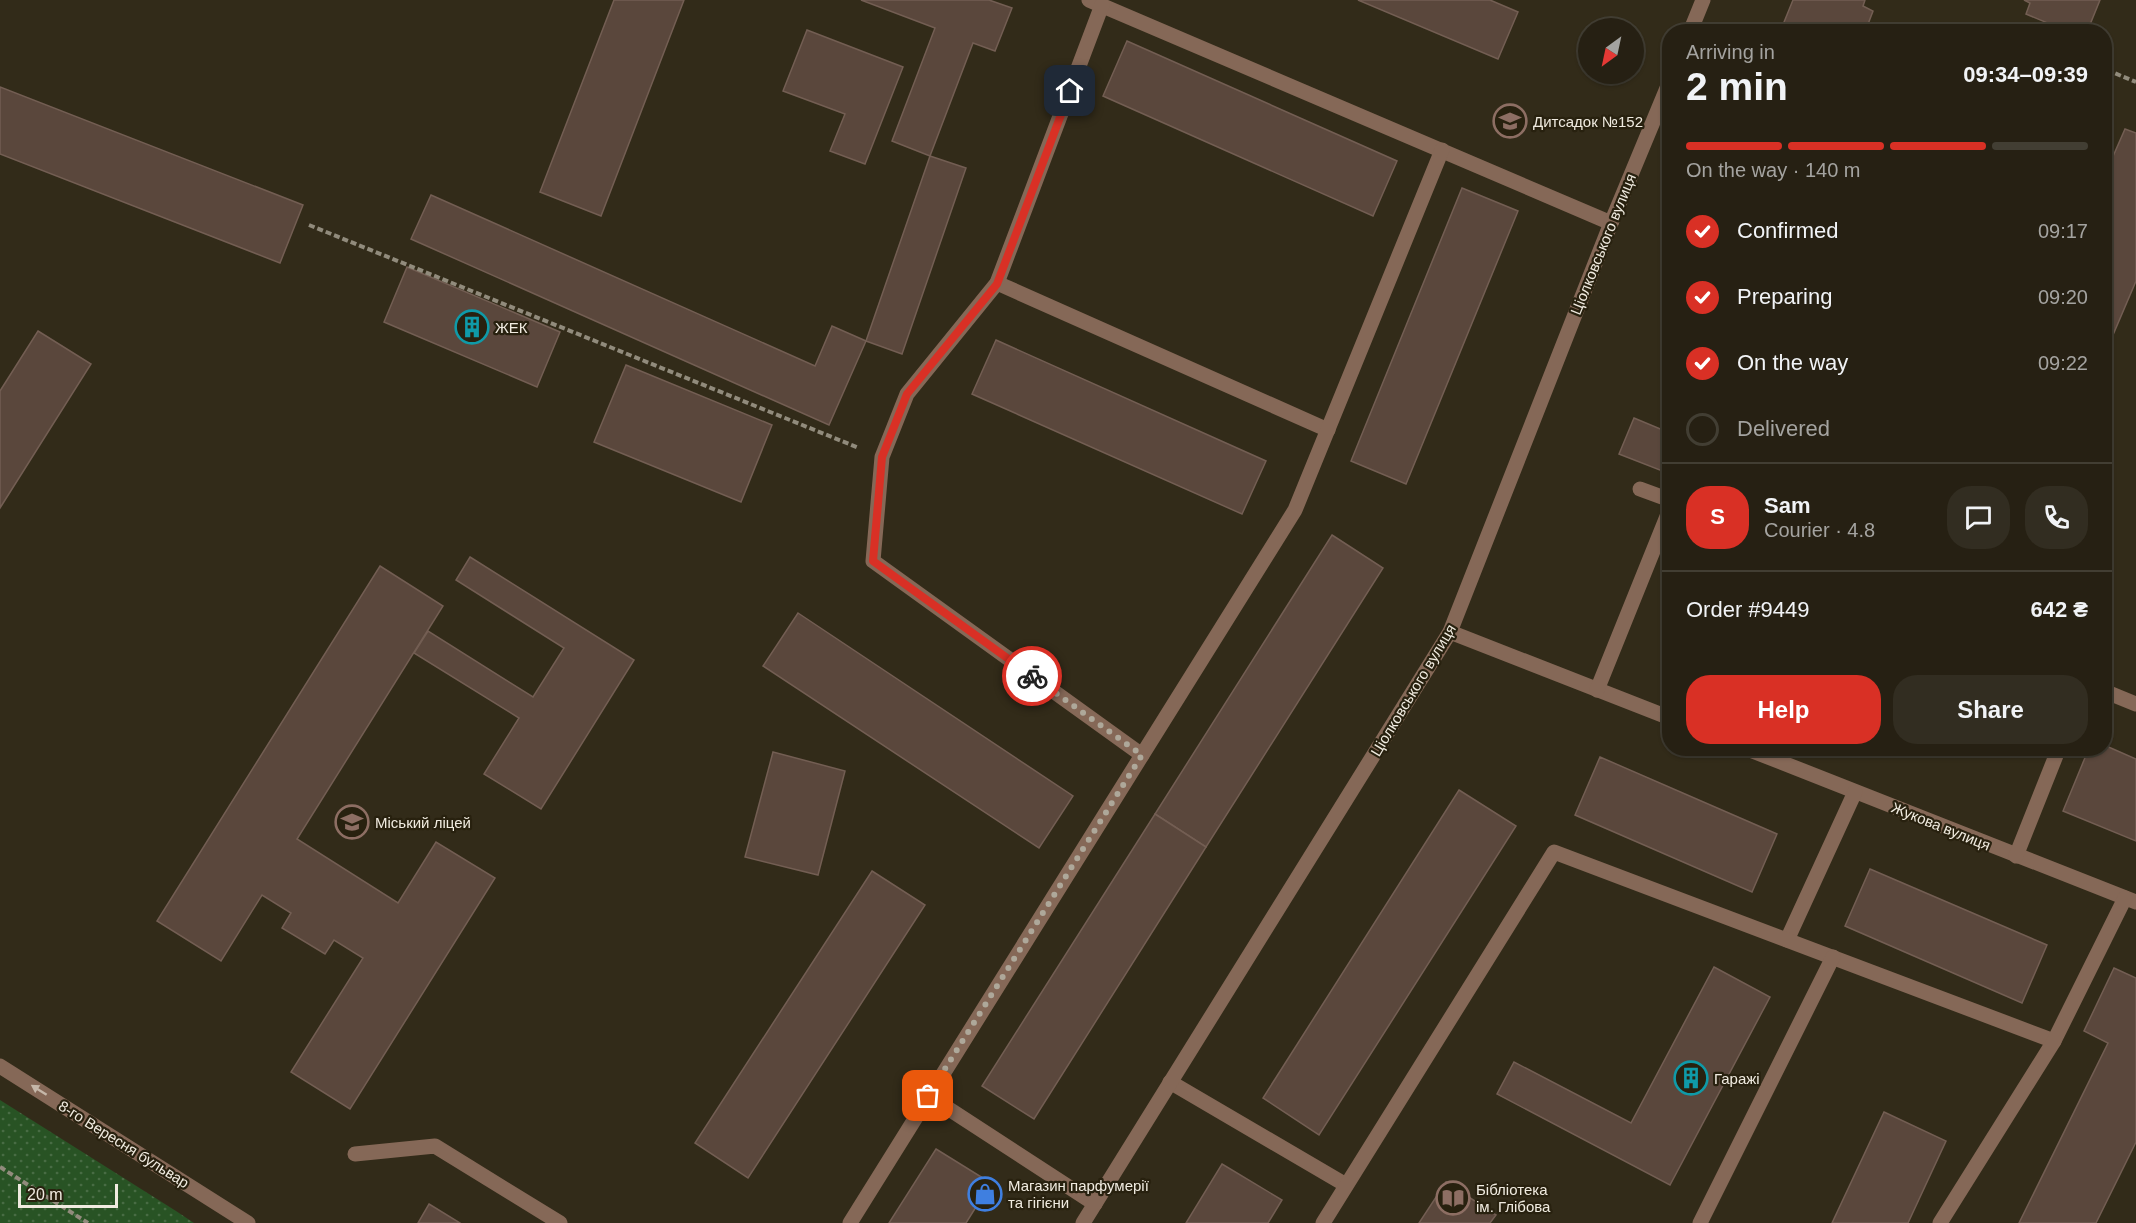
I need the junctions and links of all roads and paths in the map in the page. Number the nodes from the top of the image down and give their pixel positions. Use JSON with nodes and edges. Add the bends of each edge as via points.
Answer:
{"nodes":[{"id":1,"x":1703,"y":0,"type":"edge"},
{"id":2,"x":1096,"y":3,"type":"edge"},
{"id":3,"x":1693,"y":24,"type":"edge"},
{"id":4,"x":2112,"y":72,"type":"edge"},
{"id":5,"x":2136,"y":82,"type":"edge"},
{"id":6,"x":1662,"y":100,"type":"edge"},
{"id":7,"x":1442,"y":150,"type":"junction"},
{"id":8,"x":1611,"y":223,"type":"junction"},
{"id":9,"x":309,"y":225,"type":"dead end"},
{"id":10,"x":997,"y":284,"type":"junction"},
{"id":11,"x":1328,"y":430,"type":"junction"},
{"id":12,"x":882,"y":457,"type":"junction"},
{"id":13,"x":1640,"y":489,"type":"dead end"},
{"id":14,"x":1662,"y":497,"type":"edge"},
{"id":15,"x":1662,"y":529,"type":"edge"},
{"id":16,"x":1450,"y":632,"type":"junction"},
{"id":17,"x":1597,"y":690,"type":"junction"},
{"id":18,"x":2112,"y":694,"type":"edge"},
{"id":19,"x":2136,"y":704,"type":"edge"},
{"id":20,"x":1662,"y":715,"type":"edge"},
{"id":21,"x":1142,"y":755,"type":"junction"},
{"id":22,"x":1765,"y":756,"type":"edge"},
{"id":23,"x":2056,"y":756,"type":"edge"},
{"id":24,"x":1855,"y":792,"type":"junction"},
{"id":25,"x":2016,"y":856,"type":"junction"},
{"id":26,"x":2131,"y":900,"type":"edge"},
{"id":27,"x":1787,"y":940,"type":"junction"},
{"id":28,"x":1833,"y":957,"type":"junction"},
{"id":29,"x":2054,"y":1041,"type":"junction"},
{"id":30,"x":0,"y":1065,"type":"edge"},
{"id":31,"x":1170,"y":1082,"type":"junction"},
{"id":32,"x":928,"y":1096,"type":"junction"},
{"id":33,"x":355,"y":1154,"type":"dead end"},
{"id":34,"x":0,"y":1167,"type":"edge"},
{"id":35,"x":1346,"y":1185,"type":"junction"},
{"id":36,"x":1095,"y":1204,"type":"junction"},
{"id":37,"x":88,"y":1223,"type":"edge"},
{"id":38,"x":248,"y":1223,"type":"edge"},
{"id":39,"x":560,"y":1223,"type":"edge"},
{"id":40,"x":850,"y":1223,"type":"edge"},
{"id":41,"x":1083,"y":1223,"type":"edge"},
{"id":42,"x":1323,"y":1223,"type":"edge"},
{"id":43,"x":1700,"y":1223,"type":"edge"},
{"id":44,"x":1940,"y":1223,"type":"edge"}],
"edges":[{"from":1,"to":3,"type":"street"},
{"from":2,"to":7,"type":"street"},
{"from":2,"to":10,"type":"street"},
{"from":4,"to":5,"type":"path"},
{"from":6,"to":8,"type":"street","name":"Ціолковського вулиця"},
{"from":7,"to":8,"type":"street"},
{"from":7,"to":11,"type":"street"},
{"from":8,"to":16,"type":"street","name":"Ціолковського вулиця"},
{"from":9,"to":12,"type":"path"},
{"from":10,"to":11,"type":"street"},
{"from":10,"to":12,"type":"street","via":[[907,394]]},
{"from":11,"to":21,"type":"street","via":[[1295,510]]},
{"from":12,"to":21,"type":"street","via":[[873,561]]},
{"from":13,"to":14,"type":"street"},
{"from":15,"to":17,"type":"street"},
{"from":16,"to":17,"type":"street"},
{"from":16,"to":31,"type":"street","name":"Ціолковського вулиця"},
{"from":17,"to":20,"type":"street"},
{"from":18,"to":19,"type":"street"},
{"from":21,"to":32,"type":"street"},
{"from":22,"to":24,"type":"street","name":"Жукова вулиця"},
{"from":23,"to":25,"type":"street"},
{"from":24,"to":25,"type":"street","name":"Жукова вулиця"},
{"from":24,"to":27,"type":"street"},
{"from":25,"to":26,"type":"street","name":"Жукова вулиця"},
{"from":26,"to":29,"type":"street"},
{"from":27,"to":28,"type":"street"},
{"from":27,"to":35,"type":"street","via":[[1554,852]]},
{"from":28,"to":29,"type":"street"},
{"from":28,"to":43,"type":"street"},
{"from":29,"to":44,"type":"street"},
{"from":38,"to":30,"type":"street","name":"8-го Вересня бульвар","one_way":true},
{"from":31,"to":35,"type":"street"},
{"from":31,"to":36,"type":"street","name":"Ціолковського вулиця"},
{"from":32,"to":36,"type":"street"},
{"from":32,"to":40,"type":"street"},
{"from":33,"to":39,"type":"street","via":[[435,1146]]},
{"from":34,"to":37,"type":"path"},
{"from":35,"to":42,"type":"street"},
{"from":36,"to":41,"type":"street","name":"Ціолковського вулиця"}]}
